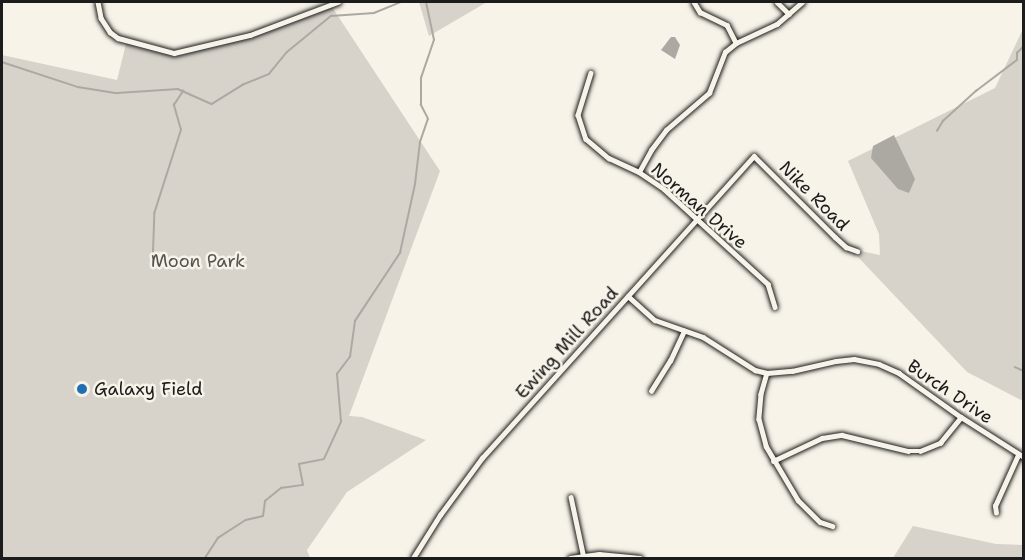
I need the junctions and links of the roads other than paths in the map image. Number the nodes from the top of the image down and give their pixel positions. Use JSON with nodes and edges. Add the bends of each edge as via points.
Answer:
{"nodes":[{"id":1,"x":98,"y":2,"type":"edge"},
{"id":2,"x":338,"y":2,"type":"edge"},
{"id":3,"x":694,"y":2,"type":"edge"},
{"id":4,"x":777,"y":2,"type":"edge"},
{"id":5,"x":802,"y":2,"type":"edge"},
{"id":6,"x":789,"y":14,"type":"junction"},
{"id":7,"x":735,"y":44,"type":"junction"},
{"id":8,"x":591,"y":73,"type":"dead end"},
{"id":9,"x":754,"y":156,"type":"joint"},
{"id":10,"x":639,"y":172,"type":"junction"},
{"id":11,"x":698,"y":220,"type":"junction"},
{"id":12,"x":857,"y":251,"type":"dead end"},
{"id":13,"x":628,"y":296,"type":"junction"},
{"id":14,"x":776,"y":307,"type":"dead end"},
{"id":15,"x":684,"y":331,"type":"junction"},
{"id":16,"x":767,"y":373,"type":"junction"},
{"id":17,"x":651,"y":391,"type":"dead end"},
{"id":18,"x":961,"y":417,"type":"junction"},
{"id":19,"x":1021,"y":456,"type":"edge"},
{"id":20,"x":773,"y":461,"type":"junction"},
{"id":21,"x":571,"y":497,"type":"dead end"},
{"id":22,"x":996,"y":513,"type":"dead end"},
{"id":23,"x":832,"y":526,"type":"dead end"},
{"id":24,"x":583,"y":557,"type":"edge"},
{"id":25,"x":413,"y":558,"type":"edge"},
{"id":26,"x":570,"y":558,"type":"edge"},
{"id":27,"x":640,"y":558,"type":"edge"}],
"edges":[{"from":1,"to":2,"type":"street","via":[[101,18],[118,38],[174,53],[250,35]]},
{"from":3,"to":7,"type":"street","via":[[700,12],[727,25]]},
{"from":4,"to":6,"type":"street"},
{"from":5,"to":6,"type":"street"},
{"from":6,"to":7,"type":"street"},
{"from":7,"to":10,"type":"street","via":[[724,52],[709,93],[666,130]]},
{"from":8,"to":10,"type":"street","name":"Norman Drive","via":[[578,115],[586,139],[609,158]]},
{"from":9,"to":11,"type":"street","name":"Ewing Mill Road"},
{"from":9,"to":12,"type":"street","name":"Nike Road","via":[[835,237]]},
{"from":10,"to":11,"type":"street","name":"Norman Drive"},
{"from":11,"to":13,"type":"street","name":"Ewing Mill Road"},
{"from":11,"to":14,"type":"street","name":"Norman Drive","via":[[768,284]]},
{"from":13,"to":15,"type":"street","via":[[655,320]]},
{"from":13,"to":25,"type":"street","name":"Ewing Mill Road","via":[[482,458]]},
{"from":15,"to":16,"type":"street"},
{"from":15,"to":17,"type":"street"},
{"from":16,"to":18,"type":"street","name":"Burch Drive","via":[[854,359],[879,364],[899,373]]},
{"from":16,"to":20,"type":"street","via":[[759,419]]},
{"from":18,"to":19,"type":"street","name":"Burch Drive"},
{"from":18,"to":20,"type":"street","via":[[940,442],[920,451],[842,435],[822,438]]},
{"from":19,"to":22,"type":"street","via":[[995,506]]},
{"from":20,"to":23,"type":"street","via":[[798,500],[820,522]]},
{"from":21,"to":24,"type":"street"},
{"from":24,"to":26,"type":"street"},
{"from":24,"to":27,"type":"street"}]}
